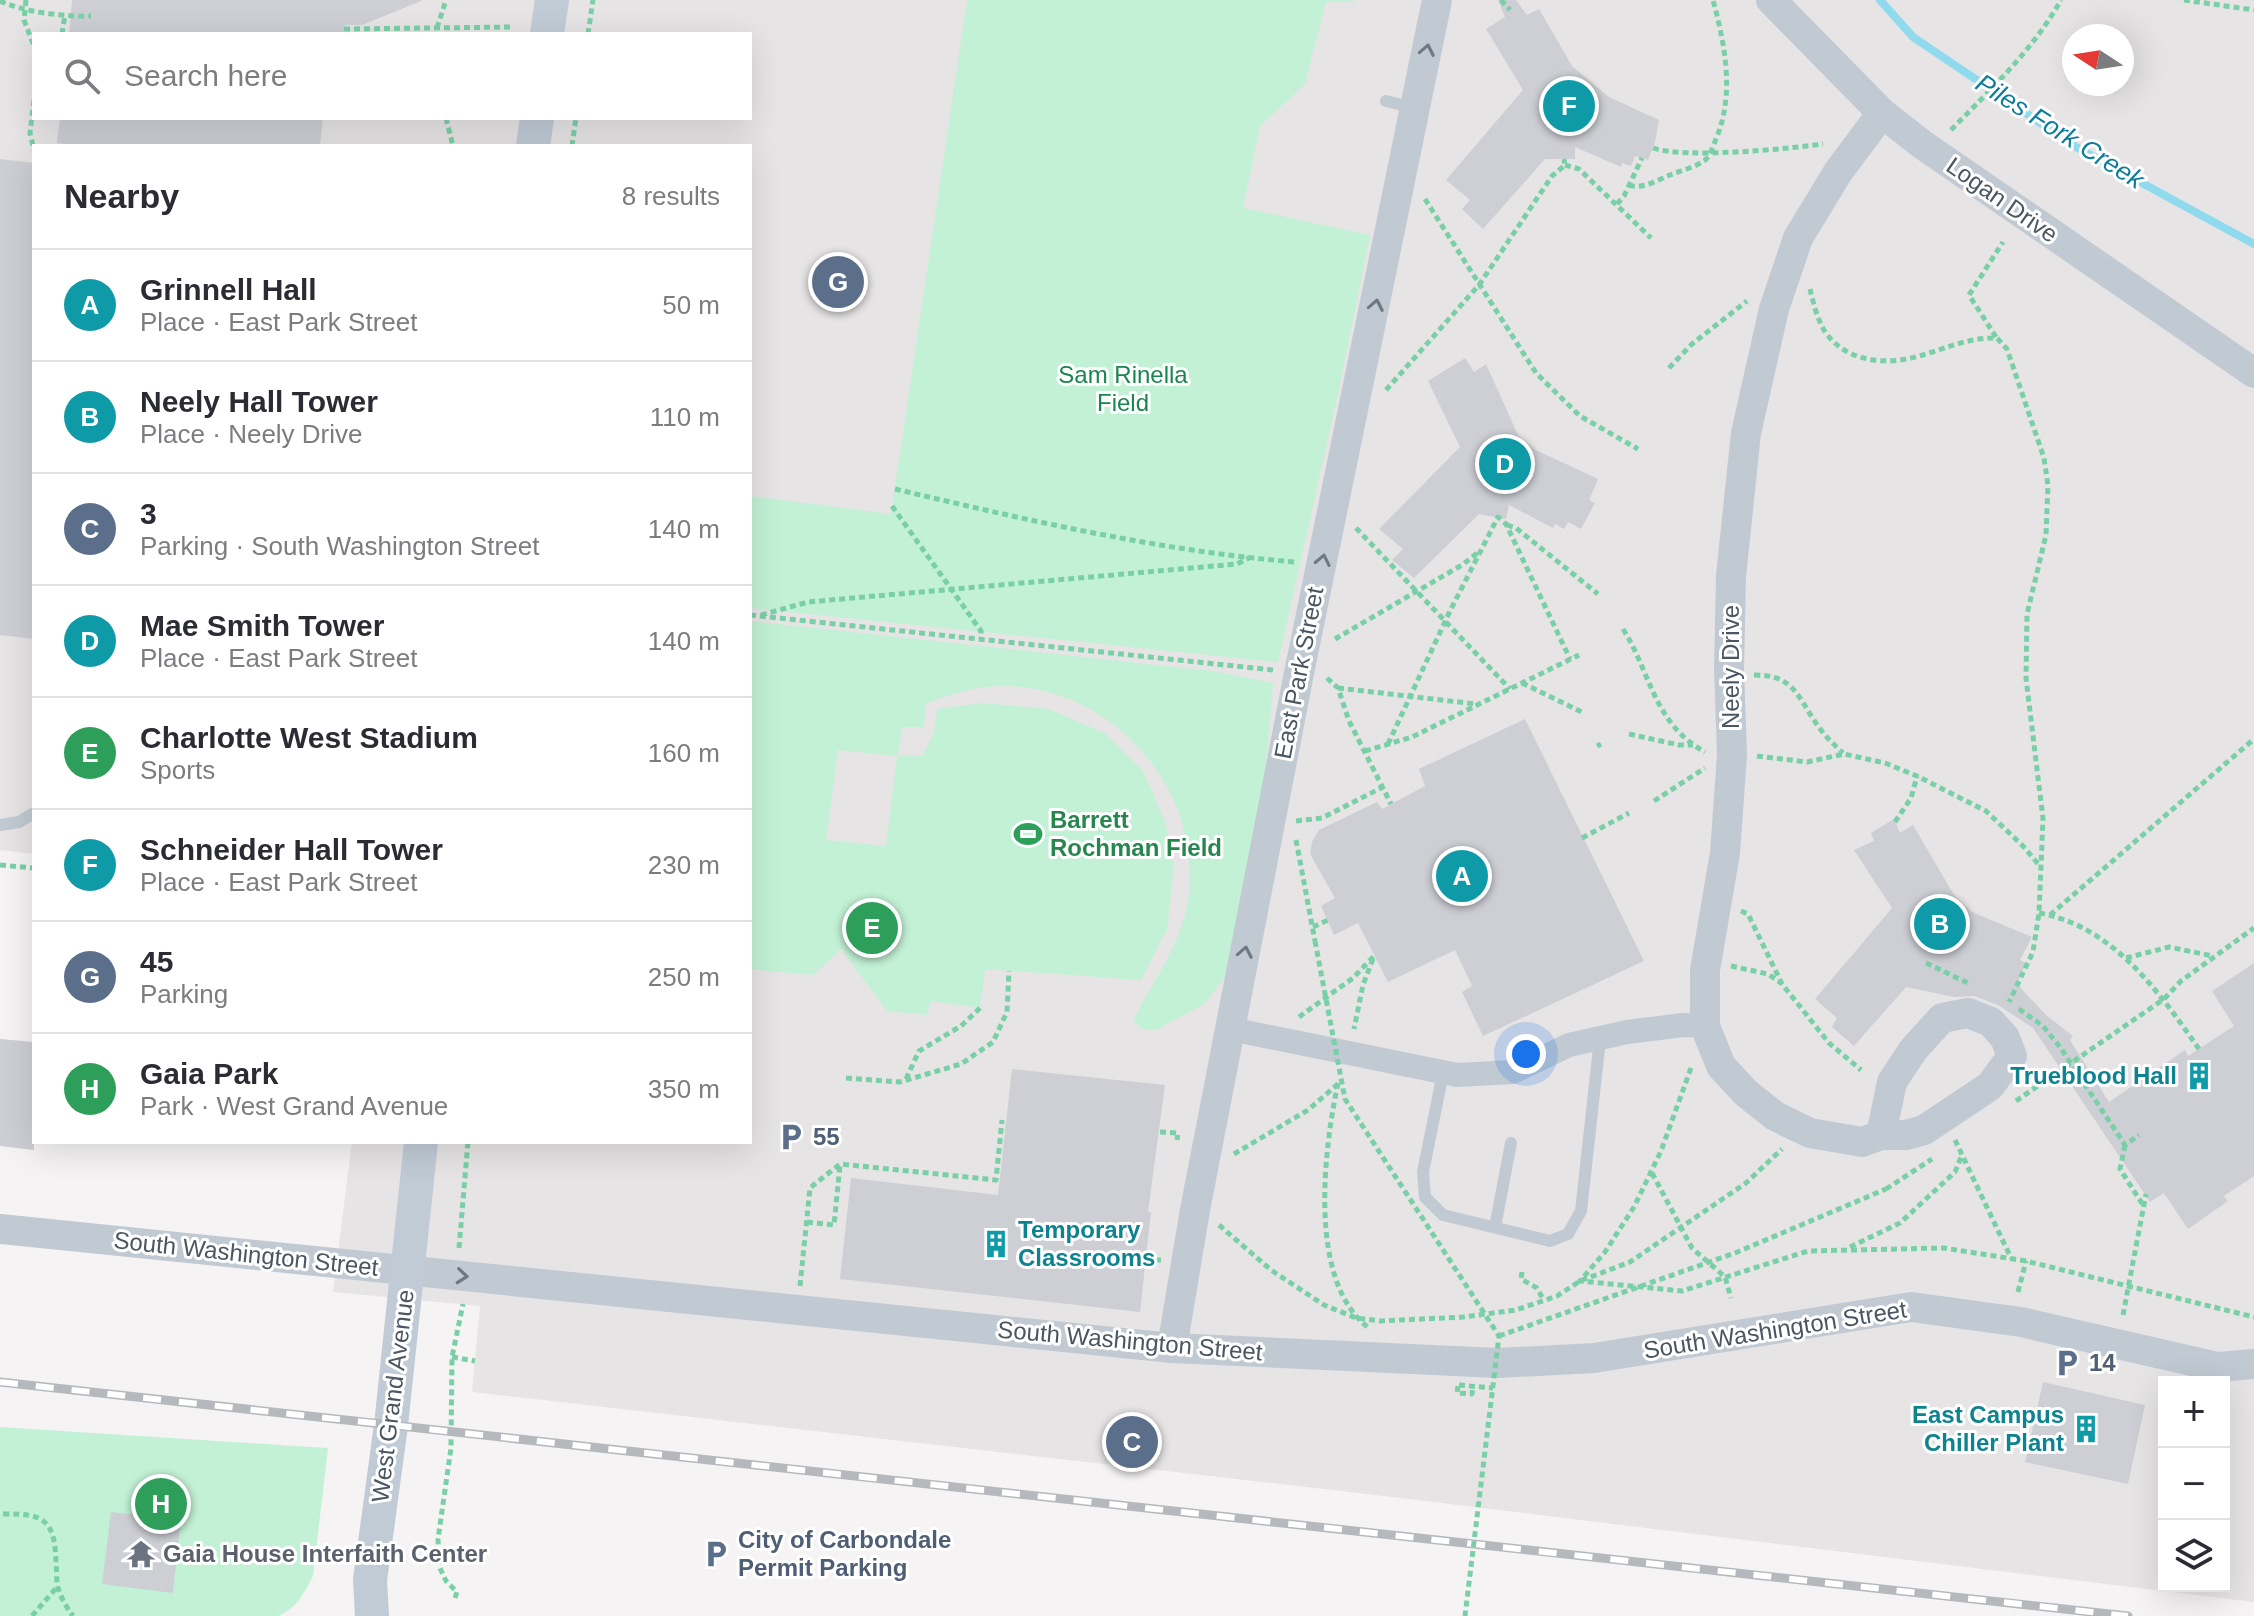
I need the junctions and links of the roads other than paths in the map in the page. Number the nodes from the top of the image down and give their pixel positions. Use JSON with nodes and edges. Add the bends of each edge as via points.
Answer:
{"nodes":[{"id":1,"x":552,"y":0,"type":"edge"},
{"id":2,"x":1437,"y":0,"type":"edge"},
{"id":3,"x":1771,"y":0,"type":"edge"},
{"id":4,"x":547,"y":32,"type":"edge"},
{"id":5,"x":1386,"y":101,"type":"dead end"},
{"id":6,"x":1415,"y":108,"type":"junction"},
{"id":7,"x":1882,"y":113,"type":"junction"},
{"id":8,"x":537,"y":120,"type":"edge"},
{"id":9,"x":533,"y":144,"type":"edge"},
{"id":10,"x":2254,"y":373,"type":"edge"},
{"id":11,"x":32,"y":814,"type":"edge"},
{"id":12,"x":0,"y":825,"type":"edge"},
{"id":13,"x":1705,"y":1026,"type":"junction"},
{"id":14,"x":1230,"y":1029,"type":"junction"},
{"id":15,"x":1600,"y":1039,"type":"junction"},
{"id":16,"x":1443,"y":1073,"type":"junction"},
{"id":17,"x":1881,"y":1135,"type":"junction"},
{"id":18,"x":1511,"y":1143,"type":"dead end"},
{"id":19,"x":421,"y":1144,"type":"edge"},
{"id":20,"x":1495,"y":1227,"type":"junction"},
{"id":21,"x":0,"y":1229,"type":"edge"},
{"id":22,"x":407,"y":1271,"type":"junction"},
{"id":23,"x":1172,"y":1348,"type":"junction"},
{"id":24,"x":2254,"y":1364,"type":"edge"},
{"id":25,"x":372,"y":1616,"type":"edge"}],
"edges":[{"from":1,"to":4,"type":"main road"},
{"from":6,"to":2,"type":"street","name":"East Park Street","one_way":true},
{"from":3,"to":7,"type":"street","name":"Logan Drive"},
{"from":5,"to":6,"type":"lane"},
{"from":14,"to":6,"type":"street","name":"East Park Street","one_way":true},
{"from":7,"to":10,"type":"street","name":"Logan Drive"},
{"from":7,"to":13,"type":"street","name":"Neely Drive","via":[[1798,238],[1774,309],[1746,433],[1731,576],[1732,755],[1725,853],[1705,970]]},
{"from":8,"to":9,"type":"main road"},
{"from":11,"to":12,"type":"lane"},
{"from":13,"to":15,"type":"street"},
{"from":13,"to":17,"type":"street","name":"Neely Drive","via":[[1721,1066],[1775,1116],[1810,1133],[1862,1142]]},
{"from":14,"to":16,"type":"street"},
{"from":14,"to":23,"type":"street","name":"East Park Street"},
{"from":15,"to":16,"type":"street","via":[[1569,1045],[1513,1072]]},
{"from":15,"to":20,"type":"lane","via":[[1581,1211],[1568,1234],[1550,1241]]},
{"from":16,"to":20,"type":"lane","via":[[1423,1172],[1425,1197],[1443,1215]]},
{"from":17,"to":17,"type":"street","name":"Neely Drive","via":[[1892,1082],[1942,1018],[1968,1013],[1991,1022],[2012,1056],[1990,1086],[1924,1130]]},
{"from":18,"to":20,"type":"lane"},
{"from":19,"to":22,"type":"main road","name":"West Grand Avenue"},
{"from":21,"to":22,"type":"street","name":"South Washington Street"},
{"from":22,"to":23,"type":"street","name":"South Washington Street","one_way":true},
{"from":22,"to":25,"type":"main road","name":"West Grand Avenue","via":[[370,1580]]},
{"from":23,"to":24,"type":"street","name":"South Washington Street","via":[[1498,1363],[1594,1358],[1911,1307],[2021,1322],[2218,1367]]}]}
